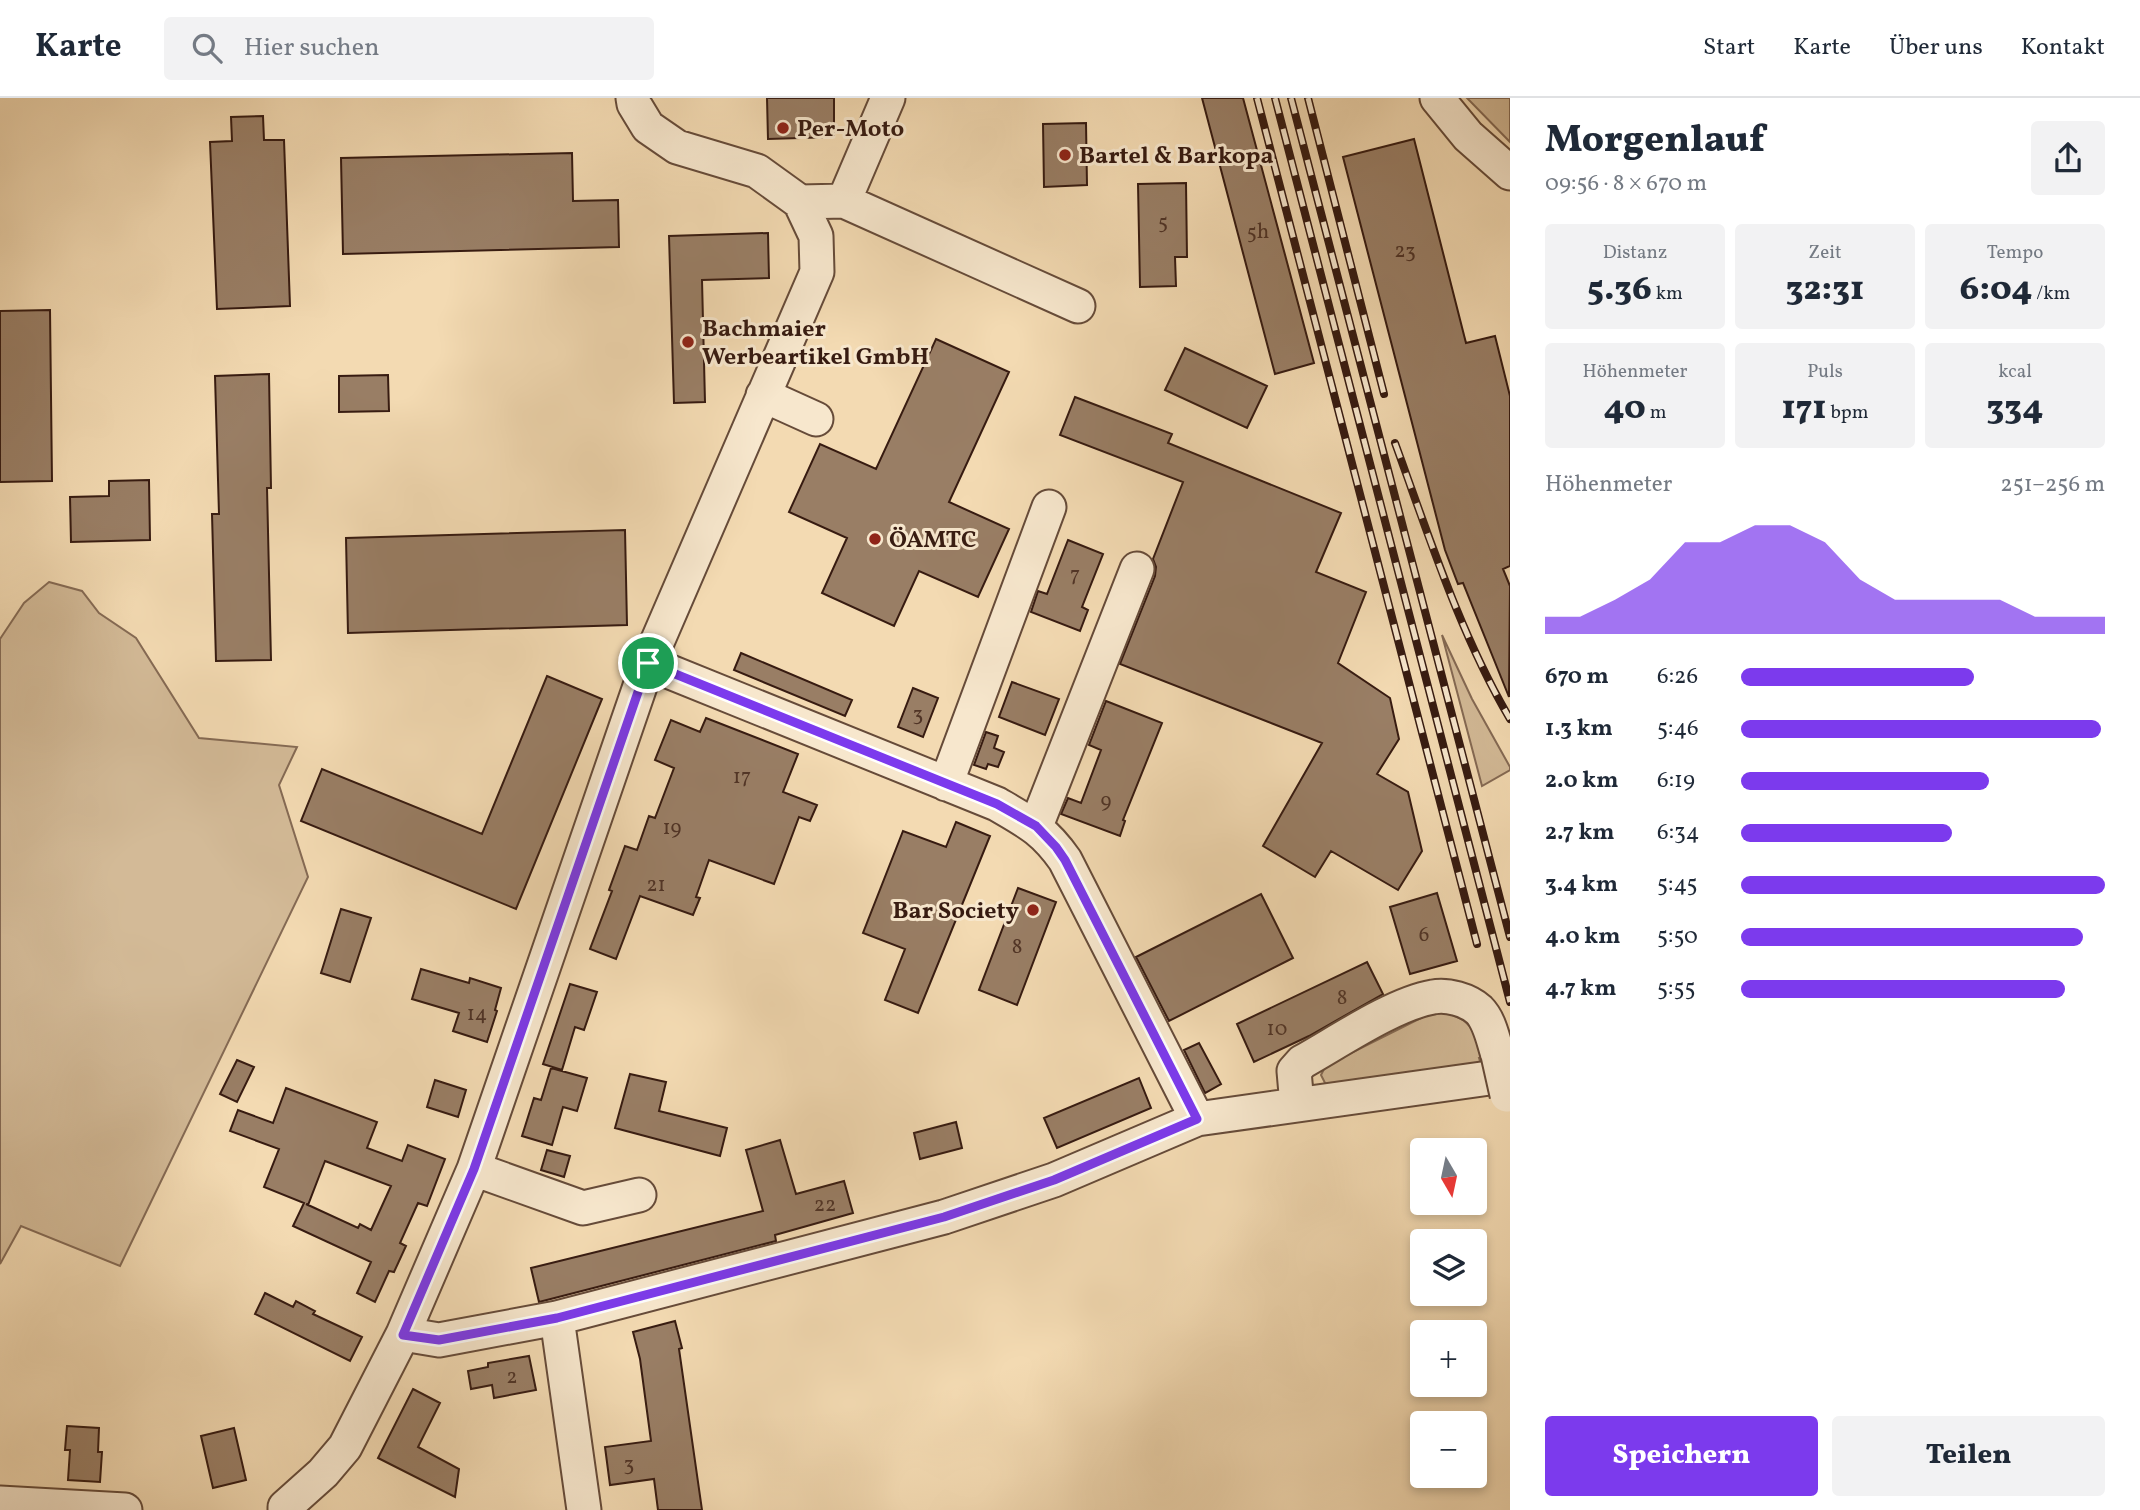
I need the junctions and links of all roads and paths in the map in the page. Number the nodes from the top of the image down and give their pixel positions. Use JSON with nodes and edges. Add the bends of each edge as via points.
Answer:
{"nodes":[{"id":1,"x":633,"y":98,"type":"edge"},
{"id":2,"x":888,"y":98,"type":"edge"},
{"id":3,"x":1437,"y":98,"type":"edge"},
{"id":4,"x":1510,"y":173,"type":"edge"},
{"id":5,"x":844,"y":201,"type":"junction"},
{"id":6,"x":800,"y":202,"type":"junction"},
{"id":7,"x":1078,"y":306,"type":"dead end"},
{"id":8,"x":763,"y":395,"type":"junction"},
{"id":9,"x":816,"y":419,"type":"dead end"},
{"id":10,"x":1049,"y":507,"type":"dead end"},
{"id":11,"x":1137,"y":569,"type":"dead end"},
{"id":12,"x":648,"y":663,"type":"junction"},
{"id":13,"x":946,"y":784,"type":"junction"},
{"id":14,"x":1036,"y":826,"type":"junction"},
{"id":15,"x":1506,"y":1083,"type":"edge"},
{"id":16,"x":1297,"y":1105,"type":"junction"},
{"id":17,"x":1197,"y":1119,"type":"junction"},
{"id":18,"x":474,"y":1169,"type":"junction"},
{"id":19,"x":639,"y":1195,"type":"dead end"},
{"id":20,"x":557,"y":1318,"type":"junction"},
{"id":21,"x":403,"y":1335,"type":"junction"},
{"id":22,"x":0,"y":1503,"type":"edge"},
{"id":23,"x":280,"y":1509,"type":"edge"},
{"id":24,"x":125,"y":1510,"type":"edge"},
{"id":25,"x":584,"y":1510,"type":"edge"}],
"edges":[{"from":1,"to":6,"type":"street","via":[[648,127],[677,146],[757,171]]},
{"from":2,"to":5,"type":"street"},
{"from":3,"to":4,"type":"street","via":[[1468,136]]},
{"from":5,"to":6,"type":"street"},
{"from":5,"to":7,"type":"street"},
{"from":6,"to":8,"type":"street","via":[[816,236],[817,272]]},
{"from":8,"to":9,"type":"street"},
{"from":8,"to":12,"type":"street"},
{"from":10,"to":13,"type":"street"},
{"from":11,"to":14,"type":"street"},
{"from":12,"to":13,"type":"street"},
{"from":12,"to":18,"type":"street"},
{"from":13,"to":14,"type":"street"},
{"from":14,"to":17,"type":"street","via":[[1065,860]]},
{"from":15,"to":16,"type":"street"},
{"from":15,"to":16,"type":"street","via":[[1491,1031],[1479,1010],[1463,1000],[1435,996],[1405,1005],[1302,1062],[1294,1071]]},
{"from":16,"to":17,"type":"street"},
{"from":17,"to":20,"type":"street","via":[[1054,1180],[944,1217]]},
{"from":18,"to":19,"type":"street","via":[[583,1208]]},
{"from":18,"to":21,"type":"street"},
{"from":20,"to":21,"type":"street","via":[[439,1340]]},
{"from":20,"to":25,"type":"street"},
{"from":21,"to":23,"type":"street","via":[[345,1447],[323,1473]]},
{"from":22,"to":24,"type":"street"}]}
